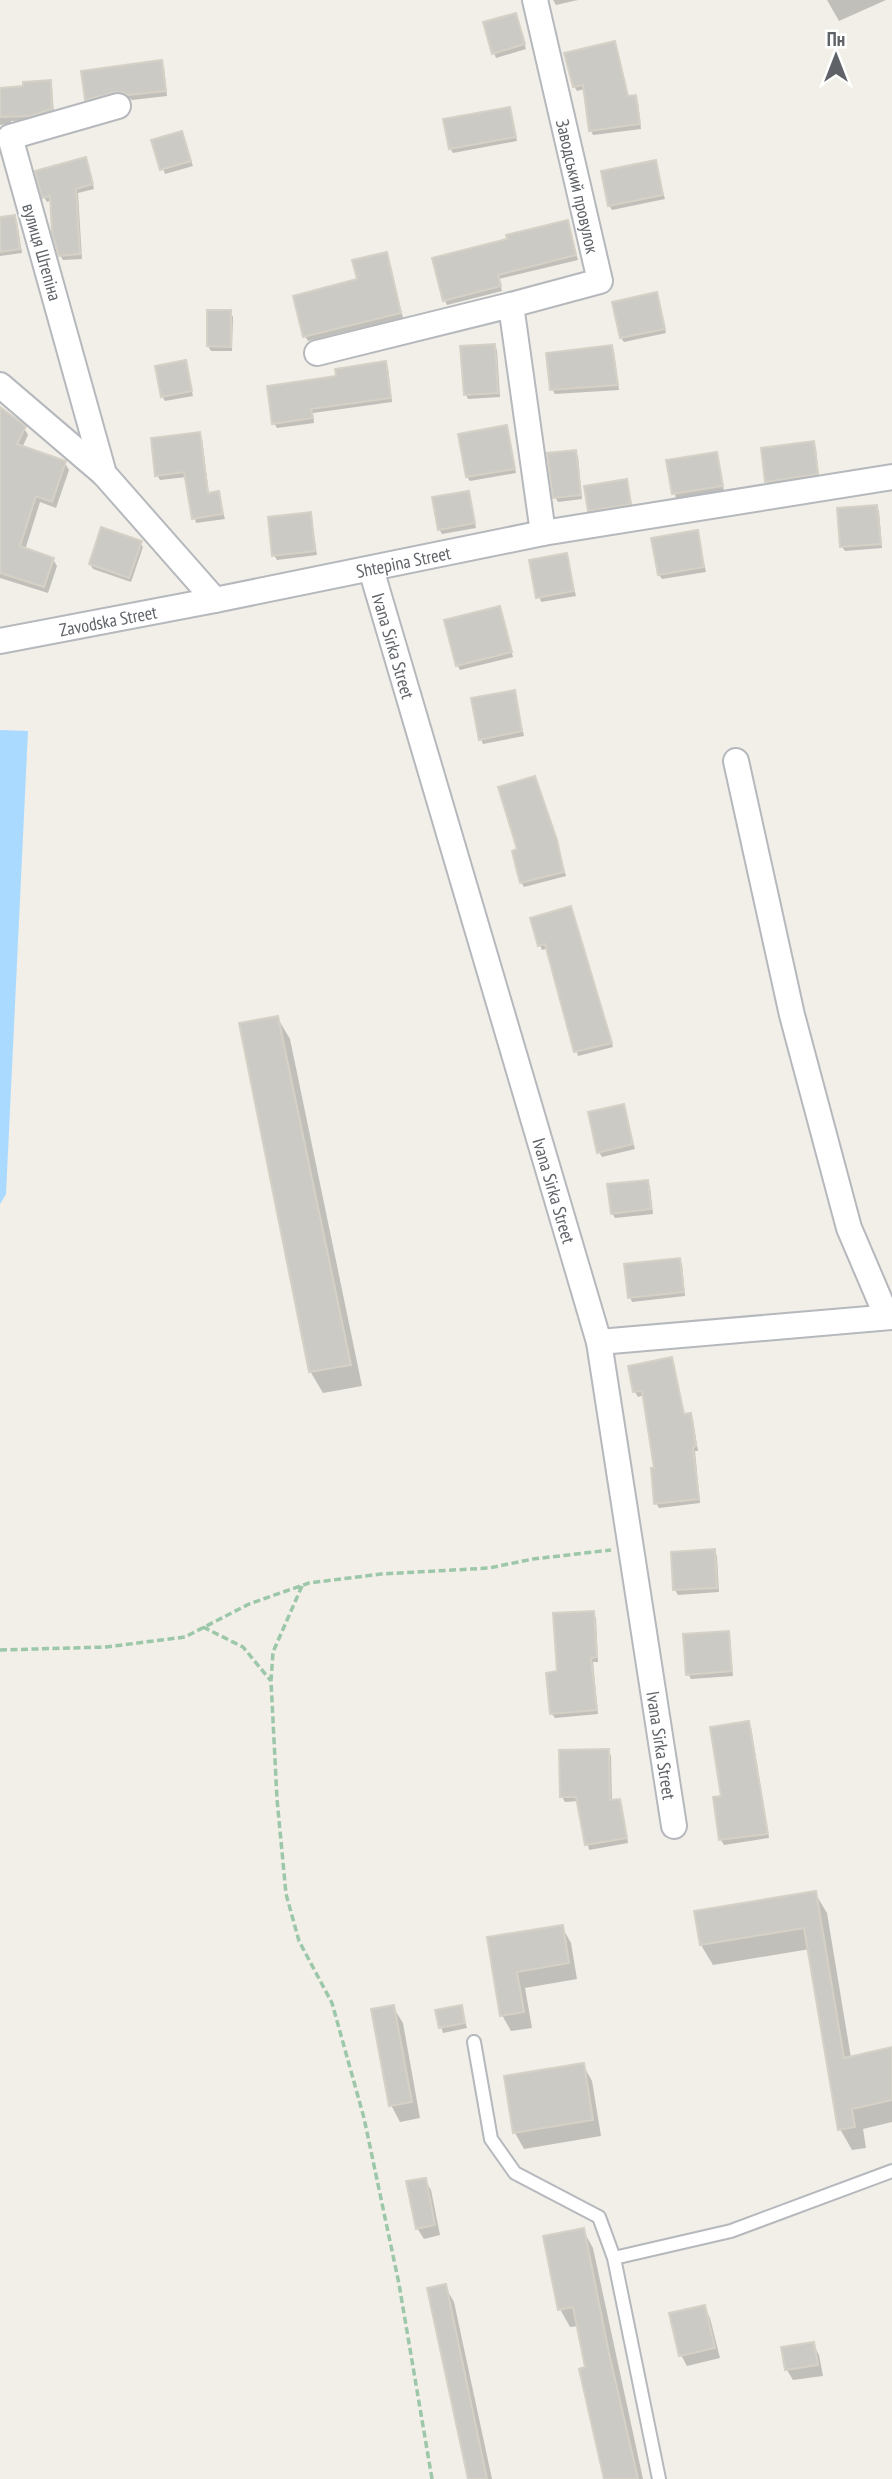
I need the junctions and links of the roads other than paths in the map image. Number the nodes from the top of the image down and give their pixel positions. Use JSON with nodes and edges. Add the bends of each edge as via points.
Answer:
{"nodes":[{"id":1,"x":535,"y":0,"type":"edge"},
{"id":2,"x":118,"y":106,"type":"dead end"},
{"id":3,"x":511,"y":305,"type":"junction"},
{"id":4,"x":317,"y":353,"type":"dead end"},
{"id":5,"x":0,"y":385,"type":"edge"},
{"id":6,"x":104,"y":474,"type":"junction"},
{"id":7,"x":892,"y":477,"type":"edge"},
{"id":8,"x":542,"y":533,"type":"junction"},
{"id":9,"x":371,"y":569,"type":"junction"},
{"id":10,"x":215,"y":600,"type":"junction"},
{"id":11,"x":0,"y":641,"type":"edge"},
{"id":12,"x":736,"y":761,"type":"dead end"},
{"id":13,"x":890,"y":1317,"type":"edge"},
{"id":14,"x":599,"y":1342,"type":"junction"},
{"id":15,"x":674,"y":1826,"type":"dead end"},
{"id":16,"x":474,"y":2042,"type":"dead end"},
{"id":17,"x":892,"y":2171,"type":"edge"},
{"id":18,"x":614,"y":2258,"type":"junction"},
{"id":19,"x":659,"y":2479,"type":"edge"}],
"edges":[{"from":1,"to":3,"type":"street","name":"Заводський провулок","via":[[600,281]]},
{"from":2,"to":6,"type":"street","name":"вулиця Штепіна","via":[[10,137]]},
{"from":3,"to":4,"type":"street","name":"Заводський провулок"},
{"from":3,"to":8,"type":"street"},
{"from":5,"to":6,"type":"street"},
{"from":6,"to":10,"type":"street"},
{"from":7,"to":8,"type":"street","name":"Shtepina Street"},
{"from":8,"to":9,"type":"street","name":"Shtepina Street"},
{"from":9,"to":10,"type":"street","name":"Shtepina Street"},
{"from":9,"to":14,"type":"street","name":"Ivana Sirka Street"},
{"from":10,"to":11,"type":"street","name":"Zavodska Street"},
{"from":12,"to":13,"type":"street","via":[[792,1015],[849,1228]]},
{"from":13,"to":14,"type":"street"},
{"from":14,"to":15,"type":"street","name":"Ivana Sirka Street"},
{"from":16,"to":18,"type":"lane","via":[[491,2139],[515,2173],[599,2217]]},
{"from":17,"to":18,"type":"lane","via":[[731,2231]]},
{"from":18,"to":19,"type":"lane"}]}
